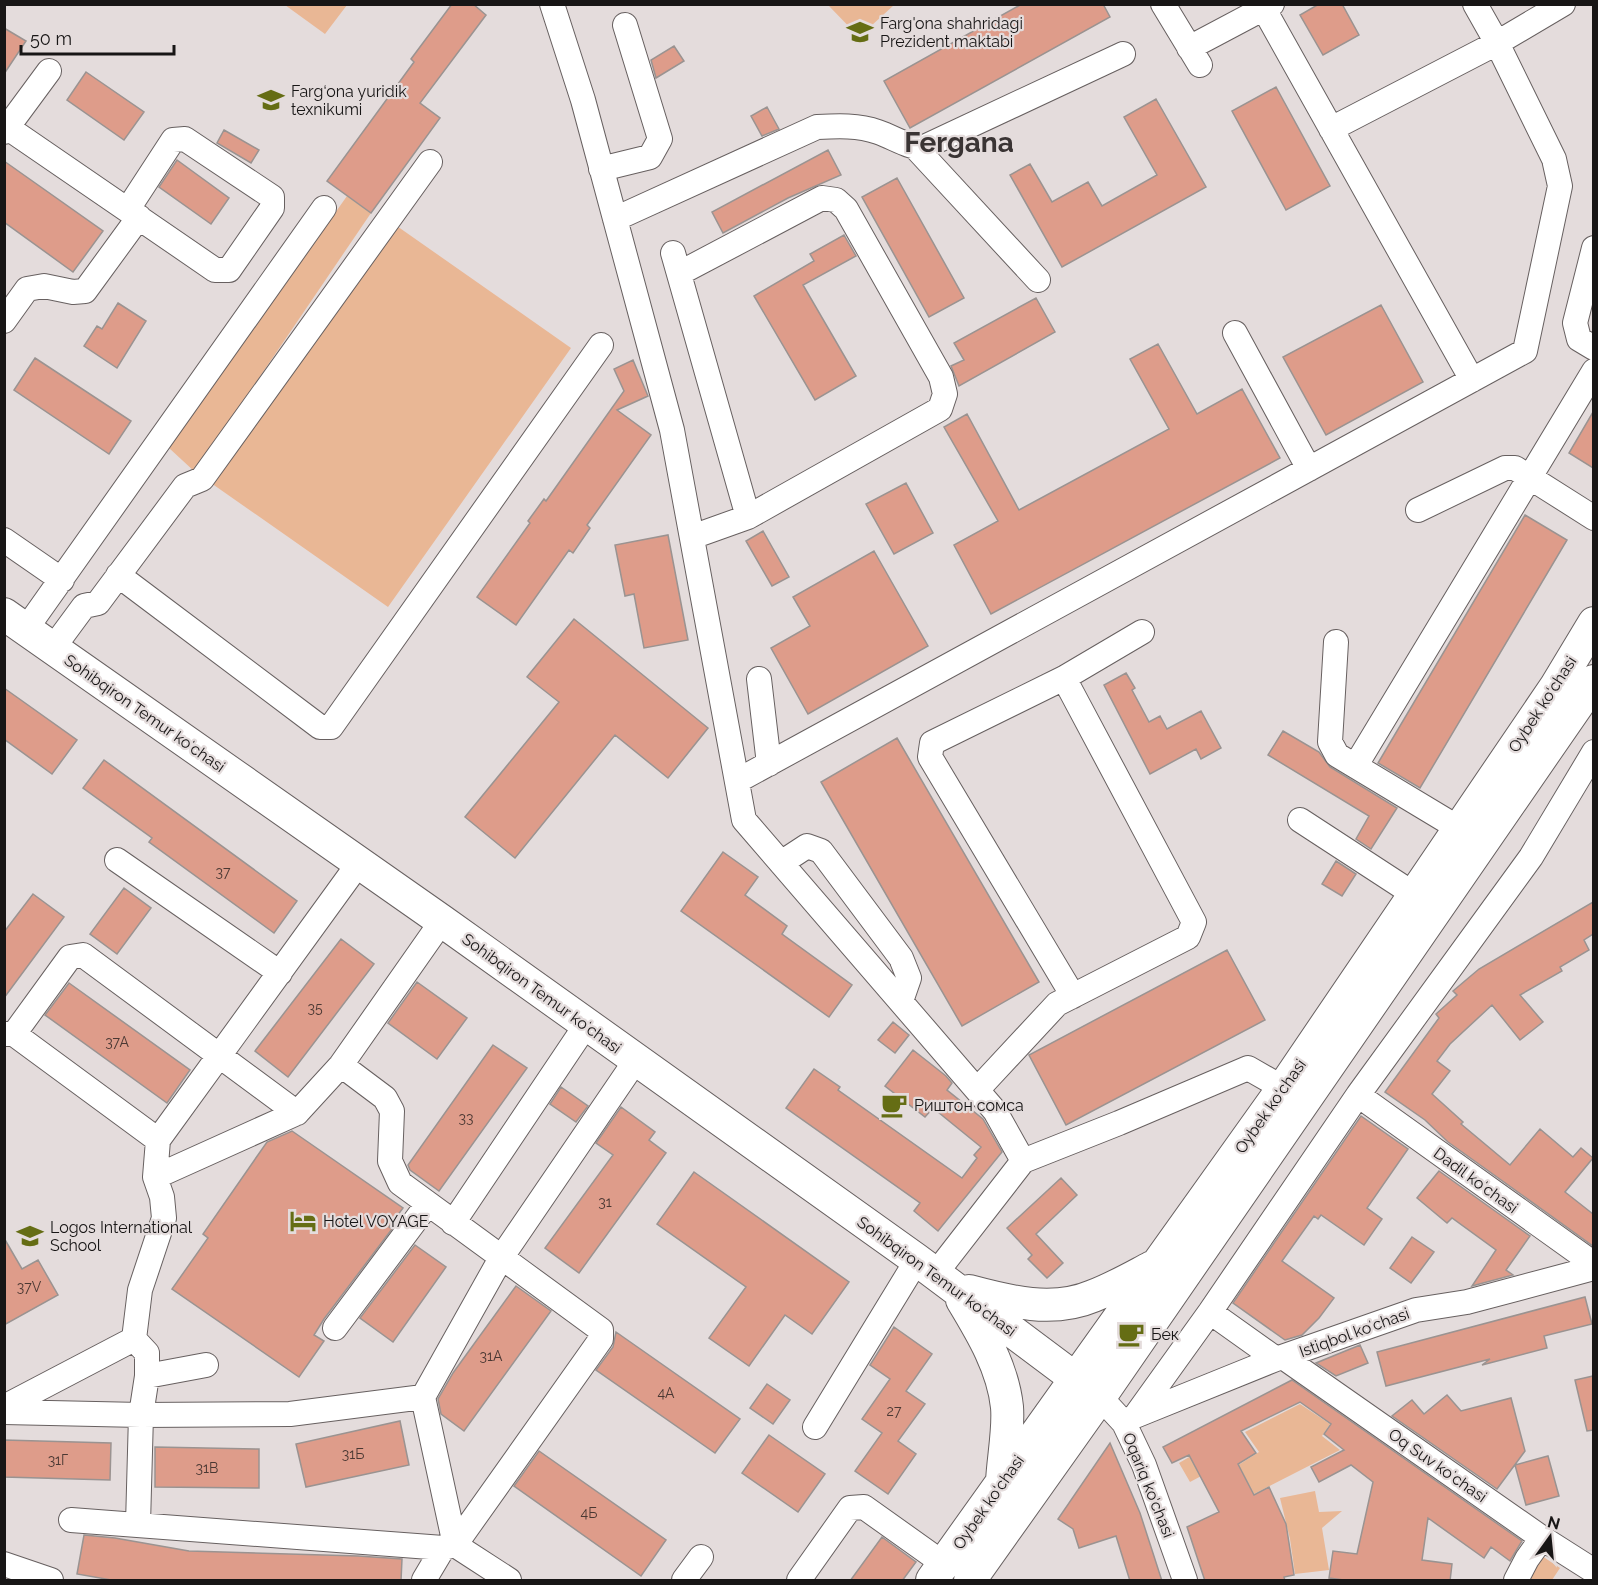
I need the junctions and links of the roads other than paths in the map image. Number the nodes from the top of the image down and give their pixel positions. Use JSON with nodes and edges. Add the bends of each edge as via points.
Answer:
{"nodes":[{"id":1,"x":552,"y":4,"type":"edge"},
{"id":2,"x":1163,"y":4,"type":"edge"},
{"id":3,"x":1475,"y":4,"type":"edge"},
{"id":4,"x":1563,"y":4,"type":"edge"},
{"id":5,"x":1268,"y":7,"type":"edge"},
{"id":6,"x":625,"y":25,"type":"dead end"},
{"id":7,"x":1497,"y":43,"type":"junction"},
{"id":8,"x":1123,"y":54,"type":"dead end"},
{"id":9,"x":49,"y":71,"type":"dead end"},
{"id":10,"x":1331,"y":129,"type":"junction"},
{"id":11,"x":6,"y":130,"type":"edge"},
{"id":12,"x":915,"y":147,"type":"junction"},
{"id":13,"x":430,"y":162,"type":"dead end"},
{"id":14,"x":601,"y":169,"type":"junction"},
{"id":15,"x":324,"y":208,"type":"dead end"},
{"id":16,"x":133,"y":213,"type":"junction"},
{"id":17,"x":615,"y":219,"type":"junction"},
{"id":18,"x":1593,"y":248,"type":"edge"},
{"id":19,"x":1038,"y":280,"type":"dead end"},
{"id":20,"x":4,"y":321,"type":"edge"},
{"id":21,"x":1235,"y":333,"type":"dead end"},
{"id":22,"x":601,"y":345,"type":"dead end"},
{"id":23,"x":1593,"y":348,"type":"edge"},
{"id":24,"x":1593,"y":371,"type":"edge"},
{"id":25,"x":1472,"y":380,"type":"junction"},
{"id":26,"x":1309,"y":469,"type":"junction"},
{"id":27,"x":1529,"y":478,"type":"junction"},
{"id":28,"x":1418,"y":510,"type":"dead end"},
{"id":29,"x":748,"y":517,"type":"junction"},
{"id":30,"x":1593,"y":519,"type":"edge"},
{"id":31,"x":692,"y":537,"type":"junction"},
{"id":32,"x":4,"y":540,"type":"edge"},
{"id":33,"x":118,"y":575,"type":"junction"},
{"id":34,"x":62,"y":580,"type":"junction"},
{"id":35,"x":15,"y":622,"type":"edge"},
{"id":36,"x":1593,"y":624,"type":"edge"},
{"id":37,"x":1142,"y":632,"type":"dead end"},
{"id":38,"x":1336,"y":642,"type":"dead end"},
{"id":39,"x":52,"y":648,"type":"junction"},
{"id":40,"x":1064,"y":678,"type":"junction"},
{"id":41,"x":759,"y":679,"type":"dead end"},
{"id":42,"x":1593,"y":681,"type":"edge"},
{"id":43,"x":1593,"y":752,"type":"edge"},
{"id":44,"x":769,"y":764,"type":"junction"},
{"id":45,"x":1356,"y":765,"type":"junction"},
{"id":46,"x":737,"y":781,"type":"junction"},
{"id":47,"x":1300,"y":820,"type":"dead end"},
{"id":48,"x":1460,"y":829,"type":"junction"},
{"id":49,"x":117,"y":860,"type":"dead end"},
{"id":50,"x":359,"y":863,"type":"junction"},
{"id":51,"x":782,"y":863,"type":"junction"},
{"id":52,"x":1415,"y":895,"type":"junction"},
{"id":53,"x":442,"y":921,"type":"junction"},
{"id":54,"x":280,"y":973,"type":"junction"},
{"id":55,"x":1073,"y":996,"type":"junction"},
{"id":56,"x":901,"y":1001,"type":"junction"},
{"id":57,"x":586,"y":1025,"type":"junction"},
{"id":58,"x":9,"y":1034,"type":"edge"},
{"id":59,"x":219,"y":1057,"type":"junction"},
{"id":60,"x":636,"y":1060,"type":"junction"},
{"id":61,"x":341,"y":1065,"type":"junction"},
{"id":62,"x":1283,"y":1088,"type":"junction"},
{"id":63,"x":977,"y":1090,"type":"junction"},
{"id":64,"x":1358,"y":1095,"type":"junction"},
{"id":65,"x":297,"y":1113,"type":"junction"},
{"id":66,"x":158,"y":1140,"type":"junction"},
{"id":67,"x":1023,"y":1161,"type":"junction"},
{"id":68,"x":155,"y":1177,"type":"junction"},
{"id":69,"x":427,"y":1205,"type":"junction"},
{"id":70,"x":453,"y":1223,"type":"junction"},
{"id":71,"x":501,"y":1258,"type":"junction"},
{"id":72,"x":1156,"y":1265,"type":"junction"},
{"id":73,"x":1593,"y":1266,"type":"edge"},
{"id":74,"x":936,"y":1273,"type":"junction"},
{"id":75,"x":1210,"y":1312,"type":"junction"},
{"id":76,"x":335,"y":1328,"type":"dead end"},
{"id":77,"x":134,"y":1339,"type":"junction"},
{"id":78,"x":1280,"y":1358,"type":"junction"},
{"id":79,"x":206,"y":1365,"type":"dead end"},
{"id":80,"x":147,"y":1376,"type":"junction"},
{"id":81,"x":1075,"y":1380,"type":"junction"},
{"id":82,"x":423,"y":1397,"type":"junction"},
{"id":83,"x":1100,"y":1397,"type":"junction"},
{"id":84,"x":4,"y":1407,"type":"edge"},
{"id":85,"x":4,"y":1412,"type":"edge"},
{"id":86,"x":141,"y":1416,"type":"junction"},
{"id":87,"x":1130,"y":1419,"type":"junction"},
{"id":88,"x":815,"y":1427,"type":"dead end"},
{"id":89,"x":1002,"y":1482,"type":"junction"},
{"id":90,"x":71,"y":1520,"type":"dead end"},
{"id":91,"x":138,"y":1524,"type":"junction"},
{"id":92,"x":1542,"y":1538,"type":"junction"},
{"id":93,"x":449,"y":1546,"type":"junction"},
{"id":94,"x":701,"y":1557,"type":"dead end"},
{"id":95,"x":4,"y":1563,"type":"edge"},
{"id":96,"x":1593,"y":1570,"type":"edge"},
{"id":97,"x":938,"y":1572,"type":"edge"},
{"id":98,"x":51,"y":1581,"type":"edge"},
{"id":99,"x":424,"y":1581,"type":"edge"},
{"id":100,"x":509,"y":1581,"type":"edge"},
{"id":101,"x":684,"y":1581,"type":"edge"},
{"id":102,"x":800,"y":1581,"type":"edge"},
{"id":103,"x":970,"y":1581,"type":"edge"},
{"id":104,"x":1185,"y":1581,"type":"edge"},
{"id":105,"x":1516,"y":1581,"type":"edge"}],
"edges":[{"from":1,"to":14,"type":"street"},
{"from":2,"to":5,"type":"street","via":[[1195,56]]},
{"from":3,"to":7,"type":"street"},
{"from":4,"to":7,"type":"street"},
{"from":5,"to":10,"type":"street"},
{"from":6,"to":14,"type":"street","via":[[660,139],[650,157]]},
{"from":7,"to":10,"type":"street"},
{"from":7,"to":25,"type":"street","via":[[1554,159],[1560,186],[1525,351]]},
{"from":8,"to":12,"type":"street","via":[[922,148]]},
{"from":9,"to":11,"type":"street"},
{"from":10,"to":25,"type":"street"},
{"from":11,"to":16,"type":"street"},
{"from":12,"to":17,"type":"street","via":[[878,132],[849,126],[818,127]]},
{"from":12,"to":19,"type":"street"},
{"from":13,"to":33,"type":"street","via":[[202,479],[185,486]]},
{"from":14,"to":17,"type":"street"},
{"from":15,"to":34,"type":"street"},
{"from":16,"to":16,"type":"street","via":[[173,140],[185,139],[272,197],[272,208],[229,270],[214,270]]},
{"from":16,"to":20,"type":"street","via":[[85,291],[44,286],[27,289]]},
{"from":17,"to":31,"type":"street","via":[[672,430]]},
{"from":18,"to":23,"type":"street","via":[[1575,323],[1579,339]]},
{"from":21,"to":26,"type":"street"},
{"from":22,"to":33,"type":"street","via":[[331,727],[320,727]]},
{"from":24,"to":27,"type":"street"},
{"from":25,"to":26,"type":"street"},
{"from":26,"to":44,"type":"street"},
{"from":27,"to":28,"type":"street","via":[[1515,468],[1505,468]]},
{"from":27,"to":30,"type":"street"},
{"from":27,"to":45,"type":"street"},
{"from":29,"to":29,"type":"street","via":[[940,409],[945,394],[941,377],[846,209],[836,200],[822,198],[677,263]]},
{"from":29,"to":31,"type":"street"},
{"from":31,"to":46,"type":"street"},
{"from":32,"to":34,"type":"street"},
{"from":33,"to":39,"type":"street","via":[[98,603],[84,606]]},
{"from":34,"to":35,"type":"street"},
{"from":35,"to":39,"type":"main road","name":"Sohibqiron Temur koʻchasi"},
{"from":36,"to":48,"type":"main road","name":"Oybek ko‘chasi"},
{"from":37,"to":40,"type":"street"},
{"from":38,"to":45,"type":"street","via":[[1330,742],[1338,755]]},
{"from":39,"to":50,"type":"main road","name":"Sohibqiron Temur koʻchasi"},
{"from":40,"to":55,"type":"street","via":[[1194,922],[1188,938]]},
{"from":40,"to":55,"type":"street","via":[[932,743],[930,757]]},
{"from":41,"to":44,"type":"street"},
{"from":42,"to":83,"type":"main road","name":"Oybek ko‘chasi"},
{"from":43,"to":64,"type":"street","via":[[1530,857]]},
{"from":44,"to":46,"type":"street"},
{"from":45,"to":48,"type":"street"},
{"from":46,"to":51,"type":"street","via":[[744,820]]},
{"from":47,"to":52,"type":"street"},
{"from":48,"to":52,"type":"main road","name":"Oybek ko‘chasi"},
{"from":49,"to":54,"type":"street"},
{"from":50,"to":53,"type":"main road","name":"Sohibqiron Temur koʻchasi"},
{"from":50,"to":54,"type":"street"},
{"from":51,"to":56,"type":"street"},
{"from":51,"to":56,"type":"street","via":[[807,846],[821,851],[901,958],[909,978]]},
{"from":52,"to":62,"type":"main road","name":"Oybek ko‘chasi"},
{"from":53,"to":57,"type":"main road","name":"Sohibqiron Temur koʻchasi"},
{"from":53,"to":61,"type":"street"},
{"from":54,"to":59,"type":"street"},
{"from":55,"to":63,"type":"street","via":[[1057,1004]]},
{"from":56,"to":63,"type":"street"},
{"from":57,"to":60,"type":"main road","name":"Sohibqiron Temur koʻchasi"},
{"from":57,"to":70,"type":"street"},
{"from":58,"to":59,"type":"street","via":[[70,957],[83,955]]},
{"from":58,"to":66,"type":"street"},
{"from":59,"to":65,"type":"street"},
{"from":59,"to":66,"type":"street"},
{"from":60,"to":71,"type":"street"},
{"from":60,"to":74,"type":"main road","name":"Sohibqiron Temur koʻchasi"},
{"from":61,"to":65,"type":"street"},
{"from":61,"to":69,"type":"street","via":[[385,1098],[392,1111],[390,1161],[400,1183]]},
{"from":62,"to":67,"type":"street","via":[[1248,1068]]},
{"from":62,"to":72,"type":"main road","name":"Oybek ko‘chasi"},
{"from":63,"to":67,"type":"street","via":[[995,1111]]},
{"from":64,"to":73,"type":"street","name":"Dadil koʻchasi"},
{"from":64,"to":75,"type":"street"},
{"from":65,"to":68,"type":"street"},
{"from":66,"to":68,"type":"street"},
{"from":67,"to":74,"type":"street"},
{"from":68,"to":77,"type":"street","via":[[164,1218],[140,1290]]},
{"from":69,"to":70,"type":"street"},
{"from":69,"to":76,"type":"street"},
{"from":70,"to":71,"type":"street"},
{"from":71,"to":82,"type":"street"},
{"from":71,"to":93,"type":"street","via":[[601,1330],[601,1339]]},
{"from":72,"to":74,"type":"main road","via":[[1092,1297],[1054,1306],[1008,1301]]},
{"from":72,"to":81,"type":"main road","name":"Oybek ko‘chasi"},
{"from":73,"to":78,"type":"street","name":"Istiqbol koʻchasi","via":[[1467,1302],[1416,1310]]},
{"from":74,"to":81,"type":"main road","name":"Sohibqiron Temur koʻchasi"},
{"from":74,"to":88,"type":"street"},
{"from":74,"to":89,"type":"main road","via":[[982,1332],[1000,1372],[1007,1408]]},
{"from":75,"to":78,"type":"street","name":"Oq Suv koʻchasi"},
{"from":75,"to":87,"type":"street"},
{"from":77,"to":80,"type":"street","via":[[147,1353]]},
{"from":77,"to":84,"type":"street"},
{"from":78,"to":87,"type":"street","name":"Istiqbol koʻchasi"},
{"from":78,"to":92,"type":"street","name":"Oq Suv koʻchasi"},
{"from":79,"to":80,"type":"street"},
{"from":80,"to":86,"type":"street"},
{"from":81,"to":83,"type":"main road","name":"Sohibqiron Temur koʻchasi"},
{"from":81,"to":89,"type":"main road","name":"Oybek ko‘chasi"},
{"from":82,"to":86,"type":"street","via":[[290,1414]]},
{"from":82,"to":93,"type":"street"},
{"from":83,"to":87,"type":"street","name":"Oqariq ko'chasi"},
{"from":83,"to":103,"type":"main road","name":"Oybek ko‘chasi"},
{"from":85,"to":86,"type":"street"},
{"from":86,"to":91,"type":"street"},
{"from":87,"to":104,"type":"street","name":"Oqariq ko'chasi"},
{"from":89,"to":97,"type":"main road","name":"Oybek ko‘chasi"},
{"from":90,"to":91,"type":"street"},
{"from":91,"to":93,"type":"street"},
{"from":92,"to":96,"type":"street","name":"Oq Suv koʻchasi"},
{"from":92,"to":105,"type":"street"},
{"from":93,"to":99,"type":"street"},
{"from":93,"to":100,"type":"street"},
{"from":94,"to":101,"type":"street"},
{"from":95,"to":98,"type":"street"},
{"from":97,"to":102,"type":"street","via":[[864,1507],[850,1508]]}]}
